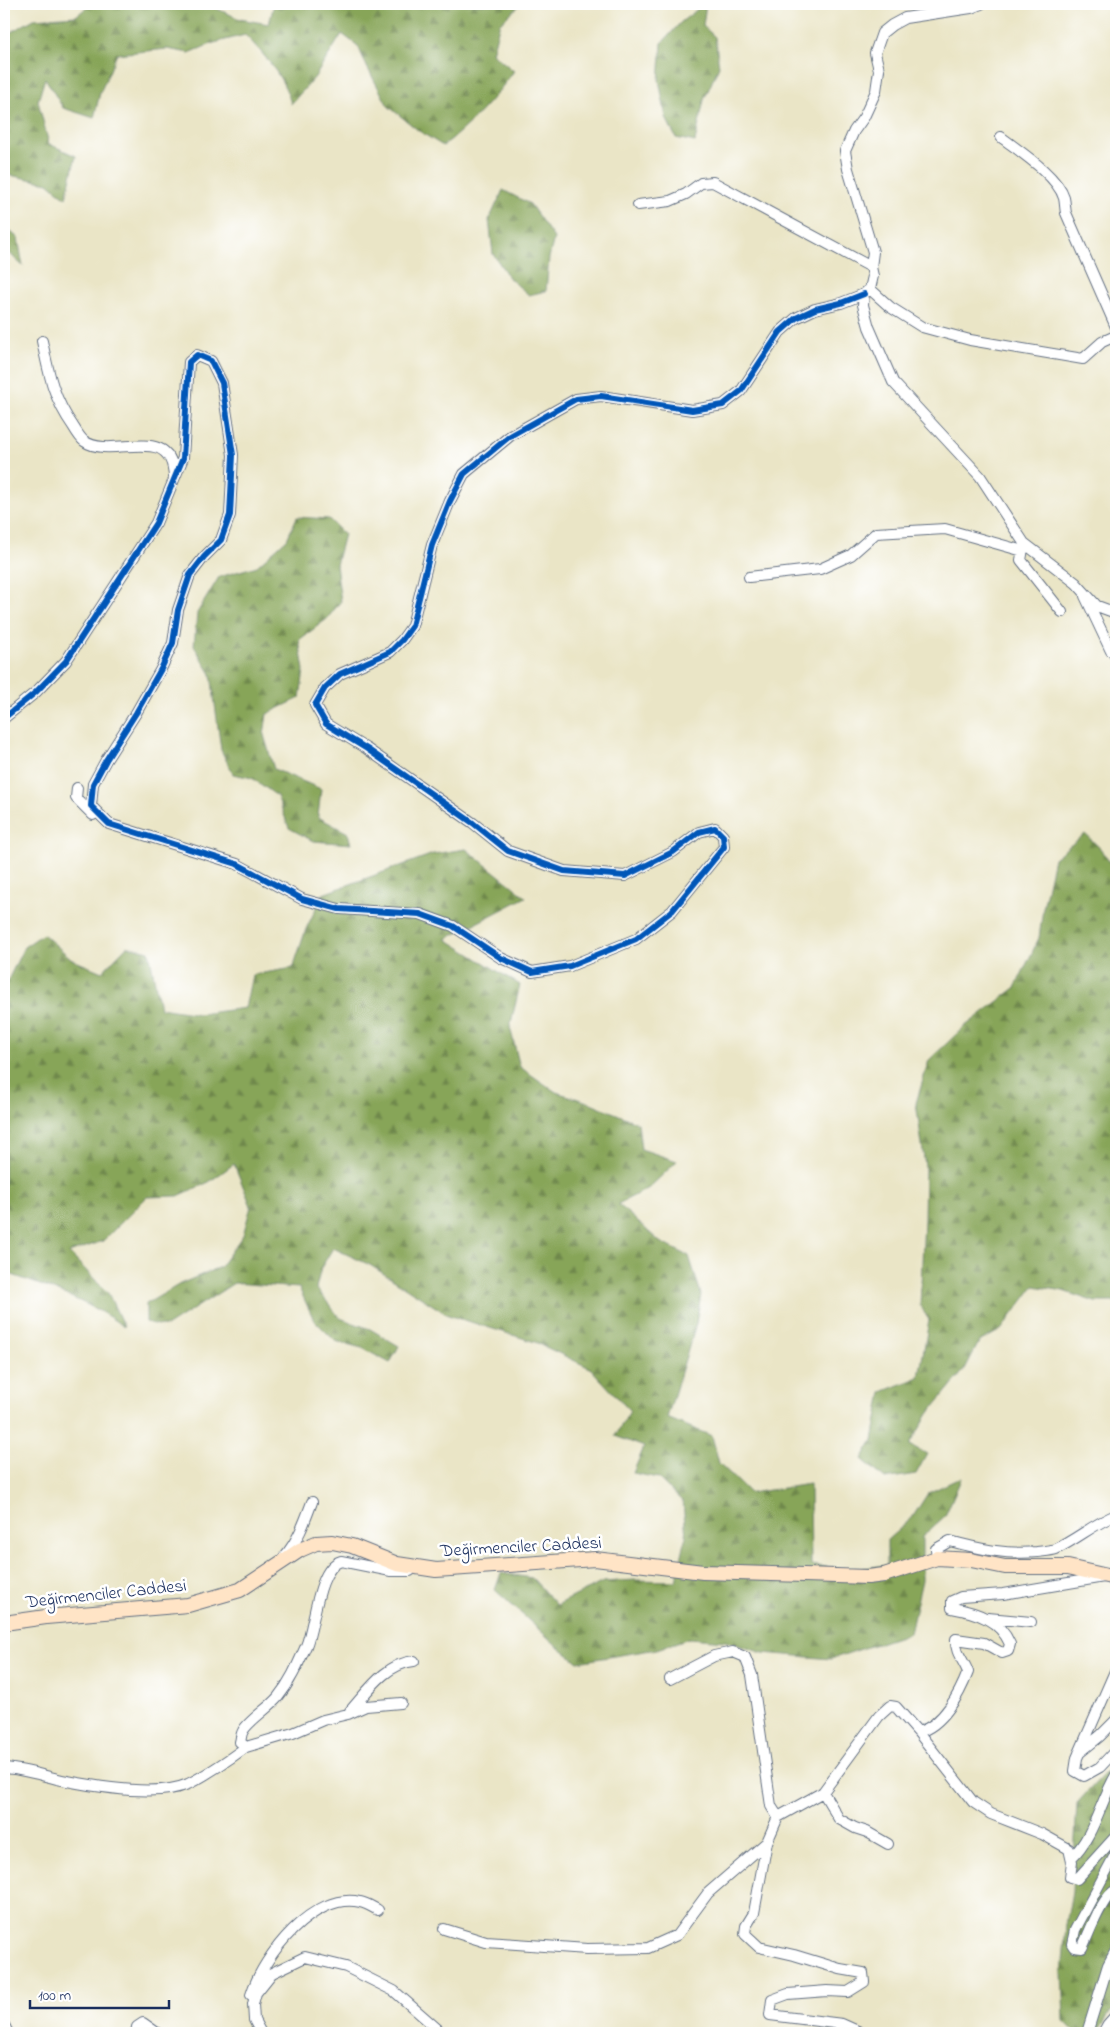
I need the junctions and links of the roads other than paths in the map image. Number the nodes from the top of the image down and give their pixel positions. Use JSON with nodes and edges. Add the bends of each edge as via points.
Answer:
{"nodes":[{"id":1,"x":981,"y":4,"type":"edge"},
{"id":2,"x":1001,"y":137,"type":"dead end"},
{"id":3,"x":638,"y":205,"type":"dead end"},
{"id":4,"x":871,"y":267,"type":"junction"},
{"id":5,"x":867,"y":292,"type":"junction"},
{"id":6,"x":1116,"y":327,"type":"edge"},
{"id":7,"x":1116,"y":338,"type":"edge"},
{"id":8,"x":42,"y":341,"type":"dead end"},
{"id":9,"x":174,"y":480,"type":"junction"},
{"id":10,"x":1023,"y":547,"type":"junction"},
{"id":11,"x":749,"y":577,"type":"dead end"},
{"id":12,"x":1083,"y":590,"type":"junction"},
{"id":13,"x":1062,"y":612,"type":"dead end"},
{"id":14,"x":1116,"y":613,"type":"edge"},
{"id":15,"x":1111,"y":651,"type":"dead end"},
{"id":16,"x":4,"y":718,"type":"edge"},
{"id":17,"x":77,"y":788,"type":"dead end"},
{"id":18,"x":109,"y":824,"type":"junction"},
{"id":19,"x":312,"y":1502,"type":"dead end"},
{"id":20,"x":1116,"y":1515,"type":"edge"},
{"id":21,"x":937,"y":1558,"type":"junction"},
{"id":22,"x":276,"y":1567,"type":"junction"},
{"id":23,"x":436,"y":1570,"type":"junction"},
{"id":24,"x":1113,"y":1577,"type":"edge"},
{"id":25,"x":984,"y":1617,"type":"junction"},
{"id":26,"x":1031,"y":1622,"type":"dead end"},
{"id":27,"x":4,"y":1623,"type":"edge"},
{"id":28,"x":414,"y":1661,"type":"dead end"},
{"id":29,"x":1116,"y":1669,"type":"edge"},
{"id":30,"x":670,"y":1679,"type":"dead end"},
{"id":31,"x":401,"y":1703,"type":"dead end"},
{"id":32,"x":348,"y":1714,"type":"junction"},
{"id":33,"x":1116,"y":1720,"type":"edge"},
{"id":34,"x":918,"y":1732,"type":"junction"},
{"id":35,"x":246,"y":1747,"type":"junction"},
{"id":36,"x":1116,"y":1750,"type":"edge"},
{"id":37,"x":1078,"y":1754,"type":"junction"},
{"id":38,"x":4,"y":1768,"type":"edge"},
{"id":39,"x":1116,"y":1775,"type":"edge"},
{"id":40,"x":823,"y":1792,"type":"junction"},
{"id":41,"x":778,"y":1817,"type":"junction"},
{"id":42,"x":1116,"y":1836,"type":"edge"},
{"id":43,"x":767,"y":1842,"type":"junction"},
{"id":44,"x":888,"y":1844,"type":"dead end"},
{"id":45,"x":1116,"y":1853,"type":"edge"},
{"id":46,"x":1071,"y":1858,"type":"junction"},
{"id":47,"x":1116,"y":1890,"type":"edge"},
{"id":48,"x":378,"y":1910,"type":"dead end"},
{"id":49,"x":444,"y":1930,"type":"dead end"},
{"id":50,"x":1116,"y":1950,"type":"edge"},
{"id":51,"x":1116,"y":2015,"type":"edge"},
{"id":52,"x":254,"y":2020,"type":"junction"},
{"id":53,"x":4,"y":2025,"type":"edge"},
{"id":54,"x":8,"y":2033,"type":"edge"},
{"id":55,"x":136,"y":2033,"type":"edge"},
{"id":56,"x":157,"y":2033,"type":"edge"},
{"id":57,"x":261,"y":2033,"type":"edge"},
{"id":58,"x":442,"y":2033,"type":"edge"},
{"id":59,"x":862,"y":2033,"type":"edge"},
{"id":60,"x":1087,"y":2033,"type":"edge"},
{"id":61,"x":1103,"y":2033,"type":"edge"}],
"edges":[{"from":1,"to":4,"type":"street","via":[[905,18],[882,33],[875,53],[879,70],[876,90],[845,151],[873,252]]},
{"from":2,"to":6,"type":"street","via":[[1057,184],[1064,198],[1066,214]]},
{"from":3,"to":4,"type":"street","via":[[670,201],[701,183],[713,182]]},
{"from":4,"to":5,"type":"street","via":[[873,276]]},
{"from":5,"to":7,"type":"street","via":[[922,328],[970,340],[1082,358],[1102,342]]},
{"from":5,"to":10,"type":"street","via":[[864,305],[868,327],[894,382],[980,476]]},
{"from":5,"to":18,"type":"street","via":[[796,318],[780,332],[742,391],[723,405],[692,410],[601,396],[576,399],[510,436],[464,474],[432,545],[412,626],[402,640],[390,652],[340,674],[325,688],[316,704],[326,724],[473,823],[508,851],[564,871],[625,876],[673,852],[699,832],[715,828],[723,836],[724,846],[672,911],[636,938],[570,966],[532,972],[501,958],[453,926],[420,914],[339,909],[302,899],[237,864]]},
{"from":8,"to":9,"type":"street","via":[[51,384],[61,408],[83,440],[93,446],[147,444],[160,449],[173,464]]},
{"from":9,"to":16,"type":"street","via":[[156,523],[66,661],[36,692]]},
{"from":9,"to":18,"type":"street","via":[[182,458],[189,362],[197,355],[211,361],[222,383],[232,455],[230,514],[221,540],[190,575],[178,610],[173,643],[161,670],[93,784],[91,806]]},
{"from":10,"to":11,"type":"street","via":[[945,529],[876,533],[850,555],[820,569]]},
{"from":10,"to":12,"type":"street"},
{"from":10,"to":13,"type":"street","via":[[1021,560]]},
{"from":12,"to":14,"type":"street","via":[[1097,606]]},
{"from":12,"to":15,"type":"street","via":[[1088,607]]},
{"from":17,"to":18,"type":"street","via":[[76,798],[97,819]]},
{"from":19,"to":22,"type":"street","via":[[291,1549]]},
{"from":20,"to":21,"type":"street","via":[[1054,1550],[1022,1554],[987,1551],[950,1541],[936,1549]]},
{"from":21,"to":23,"type":"main road","name":"Değirmenciler Caddesi","via":[[868,1577],[703,1572],[595,1559]]},
{"from":21,"to":24,"type":"main road","name":"Değirmenciler Caddesi","via":[[1005,1567],[1068,1567]]},
{"from":22,"to":23,"type":"main road","name":"Değirmenciler Caddesi","via":[[300,1550],[316,1543],[332,1542],[352,1546],[397,1564]]},
{"from":22,"to":27,"type":"main road","name":"Değirmenciler Caddesi","via":[[240,1590],[188,1605]]},
{"from":23,"to":35,"type":"street","via":[[391,1571],[340,1561],[334,1563],[315,1604],[307,1643],[292,1677],[278,1697],[243,1730],[240,1742]]},
{"from":24,"to":25,"type":"street","via":[[1003,1594],[961,1597],[952,1602],[952,1608]]},
{"from":25,"to":26,"type":"street"},
{"from":25,"to":34,"type":"street","via":[[1007,1636],[1008,1651],[1002,1653],[984,1643],[956,1639],[956,1651],[968,1672],[963,1686],[944,1714],[926,1730]]},
{"from":28,"to":32,"type":"street","via":[[392,1667]]},
{"from":29,"to":37,"type":"street"},
{"from":30,"to":41,"type":"street","via":[[714,1656],[732,1652],[744,1656],[752,1675],[771,1806]]},
{"from":31,"to":32,"type":"street","via":[[366,1706]]},
{"from":32,"to":35,"type":"street"},
{"from":33,"to":37,"type":"street"},
{"from":34,"to":40,"type":"street","via":[[896,1707],[890,1706],[879,1716]]},
{"from":34,"to":46,"type":"street","via":[[973,1802],[991,1814],[1042,1834],[1069,1849]]},
{"from":35,"to":38,"type":"street","via":[[186,1785],[161,1790],[69,1782]]},
{"from":36,"to":37,"type":"street","via":[[1100,1767],[1084,1776],[1075,1771]]},
{"from":39,"to":46,"type":"street","via":[[1080,1850]]},
{"from":40,"to":41,"type":"street"},
{"from":40,"to":44,"type":"street","via":[[839,1818]]},
{"from":41,"to":43,"type":"street"},
{"from":42,"to":46,"type":"street","via":[[1077,1879],[1070,1877]]},
{"from":43,"to":49,"type":"street","via":[[708,1893],[677,1935],[648,1948],[587,1949],[486,1942]]},
{"from":43,"to":59,"type":"street","via":[[754,1913],[745,1934],[758,1947],[863,1973],[864,1982],[848,1992],[788,1994],[776,1998],[772,2000],[770,2015],[842,2024]]},
{"from":45,"to":47,"type":"street","via":[[1075,1930],[1074,1947],[1082,1948],[1101,1909]]},
{"from":48,"to":52,"type":"street","via":[[360,1902],[342,1901],[311,1913],[290,1932],[254,1985],[246,2010]]},
{"from":50,"to":60,"type":"street","via":[[1108,1965]]},
{"from":51,"to":61,"type":"street"},
{"from":52,"to":57,"type":"street"},
{"from":52,"to":58,"type":"street","via":[[256,1993],[272,1973],[305,1957],[346,1968],[394,1991]]},
{"from":53,"to":54,"type":"street"},
{"from":55,"to":56,"type":"street","via":[[137,2027],[143,2023]]}]}
